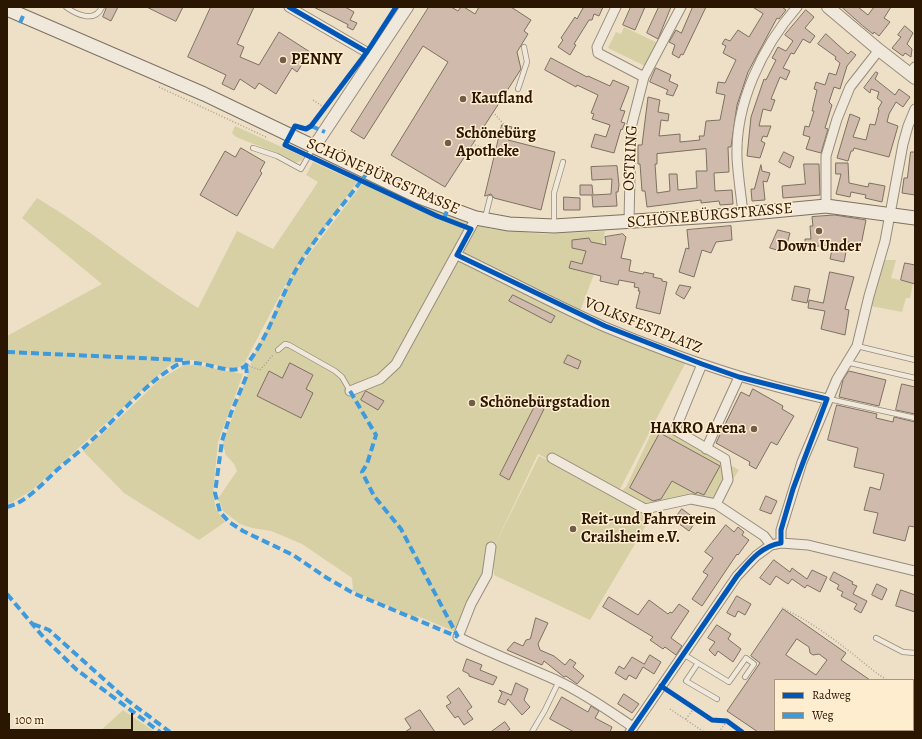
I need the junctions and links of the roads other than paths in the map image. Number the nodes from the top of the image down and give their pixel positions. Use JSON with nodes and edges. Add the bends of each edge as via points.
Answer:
{"nodes":[{"id":1,"x":66,"y":7,"type":"edge"},
{"id":2,"x":102,"y":7,"type":"edge"},
{"id":3,"x":289,"y":7,"type":"edge"},
{"id":4,"x":407,"y":7,"type":"edge"},
{"id":5,"x":616,"y":7,"type":"edge"},
{"id":6,"x":681,"y":7,"type":"edge"},
{"id":7,"x":797,"y":7,"type":"edge"},
{"id":8,"x":828,"y":7,"type":"edge"},
{"id":9,"x":7,"y":9,"type":"edge"},
{"id":10,"x":524,"y":47,"type":"dead end"},
{"id":11,"x":879,"y":50,"type":"junction"},
{"id":12,"x":375,"y":57,"type":"junction"},
{"id":13,"x":913,"y":73,"type":"edge"},
{"id":14,"x":644,"y":77,"type":"junction"},
{"id":15,"x":518,"y":89,"type":"dead end"},
{"id":16,"x":915,"y":109,"type":"edge"},
{"id":17,"x":314,"y":147,"type":"junction"},
{"id":18,"x":253,"y":148,"type":"dead end"},
{"id":19,"x":563,"y":162,"type":"dead end"},
{"id":20,"x":490,"y":198,"type":"dead end"},
{"id":21,"x":826,"y":206,"type":"junction"},
{"id":22,"x":744,"y":213,"type":"junction"},
{"id":23,"x":890,"y":213,"type":"junction"},
{"id":24,"x":481,"y":218,"type":"junction"},
{"id":25,"x":915,"y":218,"type":"edge"},
{"id":26,"x":629,"y":222,"type":"junction"},
{"id":27,"x":554,"y":226,"type":"junction"},
{"id":28,"x":457,"y":255,"type":"junction"},
{"id":29,"x":857,"y":346,"type":"junction"},
{"id":30,"x":278,"y":350,"type":"dead end"},
{"id":31,"x":915,"y":360,"type":"edge"},
{"id":32,"x":846,"y":362,"type":"junction"},
{"id":33,"x":702,"y":364,"type":"junction"},
{"id":34,"x":739,"y":377,"type":"junction"},
{"id":35,"x":915,"y":378,"type":"edge"},
{"id":36,"x":350,"y":391,"type":"joint"},
{"id":37,"x":828,"y":399,"type":"junction"},
{"id":38,"x":915,"y":418,"type":"edge"},
{"id":39,"x":706,"y":449,"type":"junction"},
{"id":40,"x":552,"y":458,"type":"dead end"},
{"id":41,"x":716,"y":504,"type":"junction"},
{"id":42,"x":781,"y":543,"type":"junction"},
{"id":43,"x":771,"y":546,"type":"junction"},
{"id":44,"x":491,"y":547,"type":"dead end"},
{"id":45,"x":915,"y":571,"type":"edge"},
{"id":46,"x":876,"y":638,"type":"dead end"},
{"id":47,"x":915,"y":653,"type":"edge"},
{"id":48,"x":683,"y":654,"type":"junction"},
{"id":49,"x":698,"y":663,"type":"junction"},
{"id":50,"x":745,"y":676,"type":"dead end"},
{"id":51,"x":559,"y":681,"type":"junction"},
{"id":52,"x":717,"y":699,"type":"dead end"},
{"id":53,"x":632,"y":729,"type":"edge"},
{"id":54,"x":532,"y":732,"type":"edge"}],
"edges":[{"from":1,"to":2,"type":"lane","via":[[90,17],[96,15]]},
{"from":3,"to":12,"type":"street"},
{"from":4,"to":12,"type":"street"},
{"from":5,"to":14,"type":"street","via":[[597,47],[598,53]]},
{"from":6,"to":14,"type":"street","name":"OSTRING"},
{"from":7,"to":22,"type":"street","via":[[784,21],[769,46],[748,94],[739,131],[737,158]]},
{"from":8,"to":11,"type":"street"},
{"from":9,"to":17,"type":"main road","name":"SCHÖNEBÜRGSTRASSE","via":[[204,94]]},
{"from":10,"to":15,"type":"lane","via":[[527,62]]},
{"from":11,"to":13,"type":"street"},
{"from":11,"to":21,"type":"street","via":[[850,87],[837,119],[826,156]]},
{"from":12,"to":17,"type":"street"},
{"from":14,"to":26,"type":"street","name":"OSTRING","via":[[631,128]]},
{"from":16,"to":23,"type":"street","via":[[903,144]]},
{"from":17,"to":18,"type":"lane","via":[[301,169],[277,156]]},
{"from":17,"to":24,"type":"main road","name":"SCHÖNEBÜRGSTRASSE","via":[[419,196]]},
{"from":19,"to":27,"type":"lane","via":[[554,193]]},
{"from":20,"to":24,"type":"lane"},
{"from":21,"to":22,"type":"main road","name":"SCHÖNEBÜRGSTRASSE"},
{"from":21,"to":23,"type":"main road","name":"SCHÖNEBÜRGSTRASSE"},
{"from":22,"to":26,"type":"main road","name":"SCHÖNEBÜRGSTRASSE"},
{"from":23,"to":25,"type":"main road","name":"SCHÖNEBÜRGSTRASSE"},
{"from":23,"to":29,"type":"street"},
{"from":24,"to":27,"type":"main road","name":"SCHÖNEBÜRGSTRASSE","via":[[509,224]]},
{"from":24,"to":28,"type":"street"},
{"from":26,"to":27,"type":"main road","name":"SCHÖNEBÜRGSTRASSE"},
{"from":28,"to":33,"type":"street","name":"VOLKSFESTPLATZ","via":[[605,326]]},
{"from":28,"to":36,"type":"street","via":[[396,364],[380,379]]},
{"from":29,"to":31,"type":"lane"},
{"from":29,"to":32,"type":"street"},
{"from":30,"to":36,"type":"lane","via":[[285,344],[289,345],[335,371]]},
{"from":32,"to":35,"type":"lane"},
{"from":32,"to":37,"type":"street"},
{"from":33,"to":34,"type":"street","name":"VOLKSFESTPLATZ"},
{"from":33,"to":39,"type":"street","via":[[675,430]]},
{"from":34,"to":37,"type":"street","name":"VOLKSFESTPLATZ"},
{"from":34,"to":39,"type":"street"},
{"from":37,"to":38,"type":"lane","name":"VOLKSFESTPLATZ"},
{"from":37,"to":42,"type":"street","via":[[793,489],[780,530]]},
{"from":39,"to":41,"type":"street","via":[[725,459],[728,480]]},
{"from":40,"to":41,"type":"street","via":[[645,509],[691,499]]},
{"from":41,"to":43,"type":"street","via":[[764,536]]},
{"from":42,"to":43,"type":"street"},
{"from":42,"to":45,"type":"street","via":[[808,545]]},
{"from":43,"to":48,"type":"street","via":[[756,556],[737,576]]},
{"from":44,"to":51,"type":"street","via":[[488,575],[471,604],[458,637]]},
{"from":46,"to":47,"type":"lane","via":[[902,652]]},
{"from":48,"to":49,"type":"lane"},
{"from":48,"to":53,"type":"street"},
{"from":49,"to":50,"type":"lane","via":[[729,682],[746,658],[754,664]]},
{"from":49,"to":52,"type":"lane","via":[[686,681]]},
{"from":51,"to":53,"type":"street","via":[[605,708]]},
{"from":51,"to":54,"type":"lane"}]}
